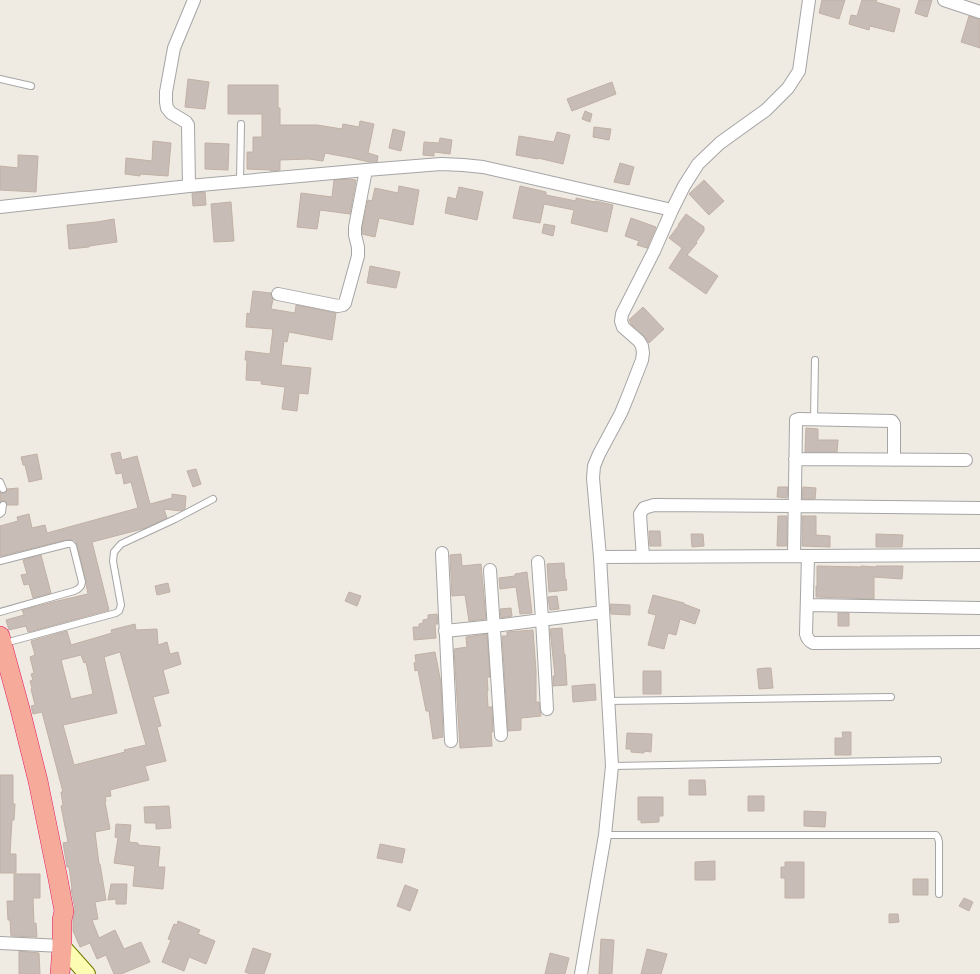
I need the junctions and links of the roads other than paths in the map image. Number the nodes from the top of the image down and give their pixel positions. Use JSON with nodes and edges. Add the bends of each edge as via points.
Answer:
{"nodes":[{"id":1,"x":194,"y":0,"type":"edge"},
{"id":2,"x":809,"y":0,"type":"edge"},
{"id":3,"x":944,"y":0,"type":"edge"},
{"id":4,"x":980,"y":12,"type":"edge"},
{"id":5,"x":0,"y":79,"type":"edge"},
{"id":6,"x":31,"y":86,"type":"dead end"},
{"id":7,"x":241,"y":124,"type":"dead end"},
{"id":8,"x":366,"y":170,"type":"junction"},
{"id":9,"x":240,"y":181,"type":"junction"},
{"id":10,"x":189,"y":186,"type":"junction"},
{"id":11,"x":0,"y":207,"type":"edge"},
{"id":12,"x":672,"y":210,"type":"junction"},
{"id":13,"x":278,"y":294,"type":"dead end"},
{"id":14,"x":815,"y":360,"type":"dead end"},
{"id":15,"x":814,"y":419,"type":"junction"},
{"id":16,"x":795,"y":460,"type":"junction"},
{"id":17,"x":894,"y":460,"type":"junction"},
{"id":18,"x":966,"y":460,"type":"dead end"},
{"id":19,"x":0,"y":482,"type":"edge"},
{"id":20,"x":3,"y":489,"type":"dead end"},
{"id":21,"x":213,"y":498,"type":"dead end"},
{"id":22,"x":3,"y":505,"type":"dead end"},
{"id":23,"x":794,"y":506,"type":"junction"},
{"id":24,"x":980,"y":508,"type":"edge"},
{"id":25,"x":0,"y":514,"type":"edge"},
{"id":26,"x":442,"y":553,"type":"dead end"},
{"id":27,"x":980,"y":555,"type":"edge"},
{"id":28,"x":794,"y":556,"type":"junction"},
{"id":29,"x":808,"y":556,"type":"junction"},
{"id":30,"x":600,"y":557,"type":"junction"},
{"id":31,"x":643,"y":557,"type":"junction"},
{"id":32,"x":0,"y":561,"type":"edge"},
{"id":33,"x":538,"y":562,"type":"dead end"},
{"id":34,"x":490,"y":570,"type":"dead end"},
{"id":35,"x":807,"y":605,"type":"junction"},
{"id":36,"x":980,"y":608,"type":"edge"},
{"id":37,"x":0,"y":612,"type":"edge"},
{"id":38,"x":603,"y":612,"type":"junction"},
{"id":39,"x":542,"y":620,"type":"junction"},
{"id":40,"x":494,"y":626,"type":"junction"},
{"id":41,"x":445,"y":631,"type":"junction"},
{"id":42,"x":1,"y":641,"type":"edge"},
{"id":43,"x":980,"y":642,"type":"edge"},
{"id":44,"x":0,"y":679,"type":"edge"},
{"id":45,"x":891,"y":697,"type":"dead end"},
{"id":46,"x":608,"y":702,"type":"junction"},
{"id":47,"x":546,"y":709,"type":"dead end"},
{"id":48,"x":501,"y":735,"type":"dead end"},
{"id":49,"x":451,"y":741,"type":"dead end"},
{"id":50,"x":938,"y":760,"type":"dead end"},
{"id":51,"x":612,"y":766,"type":"junction"},
{"id":52,"x":605,"y":835,"type":"junction"},
{"id":53,"x":939,"y":894,"type":"dead end"},
{"id":54,"x":62,"y":920,"type":"junction"},
{"id":55,"x":0,"y":943,"type":"edge"},
{"id":56,"x":62,"y":946,"type":"junction"},
{"id":57,"x":60,"y":974,"type":"edge"},
{"id":58,"x":88,"y":974,"type":"edge"},
{"id":59,"x":581,"y":974,"type":"edge"}],
"edges":[{"from":1,"to":10,"type":"street","via":[[174,48],[166,92],[167,108],[188,125]]},
{"from":2,"to":12,"type":"street","via":[[799,71],[788,88],[766,110],[720,143],[698,164]]},
{"from":3,"to":4,"type":"street"},
{"from":5,"to":6,"type":"lane"},
{"from":7,"to":9,"type":"lane"},
{"from":8,"to":9,"type":"street"},
{"from":8,"to":12,"type":"street","via":[[441,164],[483,167]]},
{"from":8,"to":13,"type":"street","via":[[355,228],[358,256],[344,305]]},
{"from":9,"to":10,"type":"street"},
{"from":10,"to":11,"type":"street"},
{"from":12,"to":30,"type":"street","via":[[622,314],[623,327],[639,341],[643,353],[621,413],[594,466]]},
{"from":14,"to":15,"type":"lane"},
{"from":15,"to":16,"type":"street","via":[[796,420]]},
{"from":15,"to":17,"type":"street","via":[[892,421]]},
{"from":16,"to":17,"type":"street"},
{"from":16,"to":23,"type":"street"},
{"from":17,"to":18,"type":"street"},
{"from":19,"to":20,"type":"lane"},
{"from":21,"to":42,"type":"lane","via":[[121,544],[114,552],[113,561],[121,605],[119,611]]},
{"from":22,"to":25,"type":"lane"},
{"from":23,"to":24,"type":"street"},
{"from":23,"to":28,"type":"street"},
{"from":23,"to":31,"type":"street","via":[[654,505],[644,508],[640,514]]},
{"from":26,"to":41,"type":"street"},
{"from":27,"to":29,"type":"street"},
{"from":28,"to":29,"type":"street"},
{"from":28,"to":31,"type":"street"},
{"from":29,"to":35,"type":"street"},
{"from":30,"to":31,"type":"street"},
{"from":30,"to":38,"type":"street"},
{"from":32,"to":37,"type":"lane","via":[[71,544],[82,582],[74,591]]},
{"from":33,"to":39,"type":"street"},
{"from":34,"to":40,"type":"street"},
{"from":35,"to":36,"type":"street"},
{"from":35,"to":43,"type":"street","via":[[807,639],[813,643]]},
{"from":38,"to":39,"type":"street"},
{"from":38,"to":46,"type":"street"},
{"from":39,"to":40,"type":"street"},
{"from":39,"to":47,"type":"street"},
{"from":40,"to":41,"type":"street"},
{"from":40,"to":48,"type":"street"},
{"from":41,"to":49,"type":"street"},
{"from":42,"to":54,"type":"highway","via":[[38,781],[64,911]]},
{"from":44,"to":54,"type":"highway","via":[[56,912]]},
{"from":45,"to":46,"type":"lane"},
{"from":46,"to":51,"type":"street"},
{"from":50,"to":51,"type":"lane"},
{"from":51,"to":52,"type":"street"},
{"from":52,"to":53,"type":"lane","via":[[936,835],[939,842]]},
{"from":52,"to":59,"type":"street"},
{"from":54,"to":56,"type":"highway"},
{"from":55,"to":56,"type":"street"},
{"from":56,"to":57,"type":"highway"},
{"from":56,"to":58,"type":"main road"}]}
